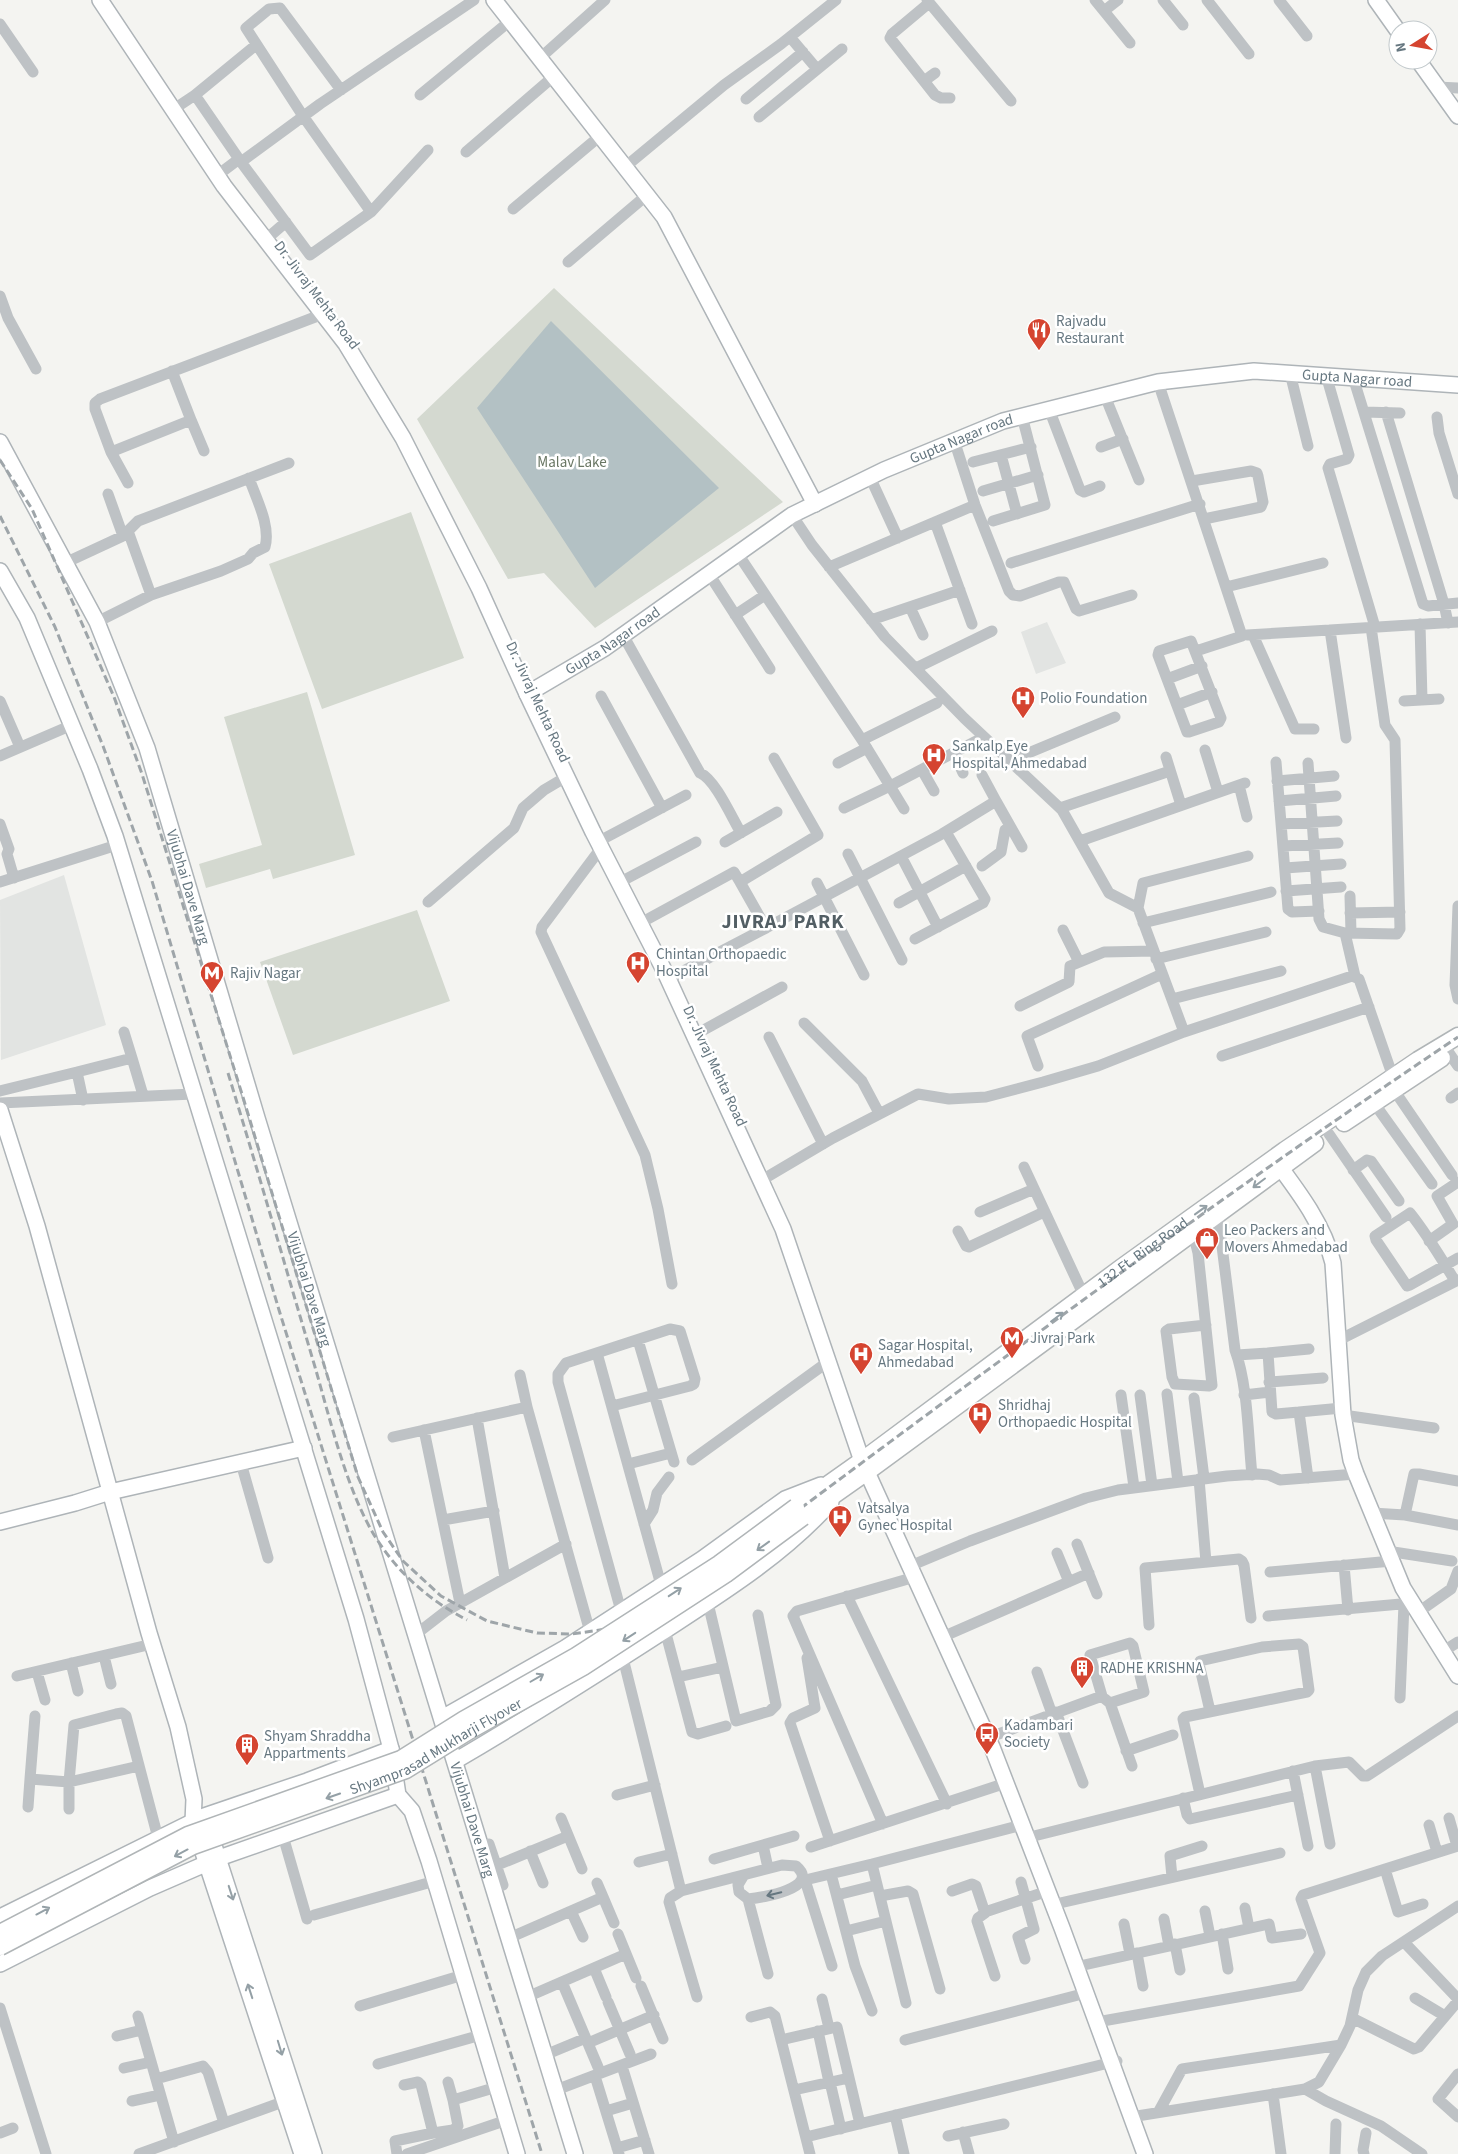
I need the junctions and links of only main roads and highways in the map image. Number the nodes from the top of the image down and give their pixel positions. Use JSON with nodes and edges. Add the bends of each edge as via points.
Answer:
{"nodes":[{"id":1,"x":1458,"y":1036,"type":"edge"},
{"id":2,"x":1455,"y":1055,"type":"edge"},
{"id":3,"x":1393,"y":1083,"type":"junction"},
{"id":4,"x":1277,"y":1163,"type":"junction"},
{"id":5,"x":868,"y":1464,"type":"junction"},
{"id":6,"x":838,"y":1485,"type":"joint"},
{"id":7,"x":799,"y":1512,"type":"junction"},
{"id":8,"x":0,"y":1933,"type":"edge"},
{"id":9,"x":0,"y":1947,"type":"edge"}],
"edges":[{"from":1,"to":3,"type":"main road","name":"132 Ft. Ring Road"},
{"from":2,"to":3,"type":"main road","name":"132 Ft. Ring Road"},
{"from":3,"to":4,"type":"main road","name":"132 Ft. Ring Road"},
{"from":3,"to":4,"type":"main road","name":"132 Ft. Ring Road","via":[[1374,1103]]},
{"from":5,"to":4,"type":"main road","name":"132 Ft. Ring Road","one_way":true,"via":[[1084,1296]]},
{"from":4,"to":5,"type":"main road","name":"132 Ft. Ring Road","one_way":true,"via":[[1193,1233]]},
{"from":5,"to":6,"type":"main road","name":"132 Ft. Ring Road"},
{"from":6,"to":7,"type":"main road","name":"Shyamprasad Mukharji Flyover"},
{"from":8,"to":7,"type":"main road","name":"Shyamprasad Mukharji Flyover","one_way":true,"bridge":true,"via":[[188,1835],[401,1759],[576,1656]]},
{"from":7,"to":9,"type":"main road","name":"Shyamprasad Mukharji Flyover","one_way":true,"bridge":true,"via":[[726,1574],[583,1666],[406,1770],[193,1846]]}]}
